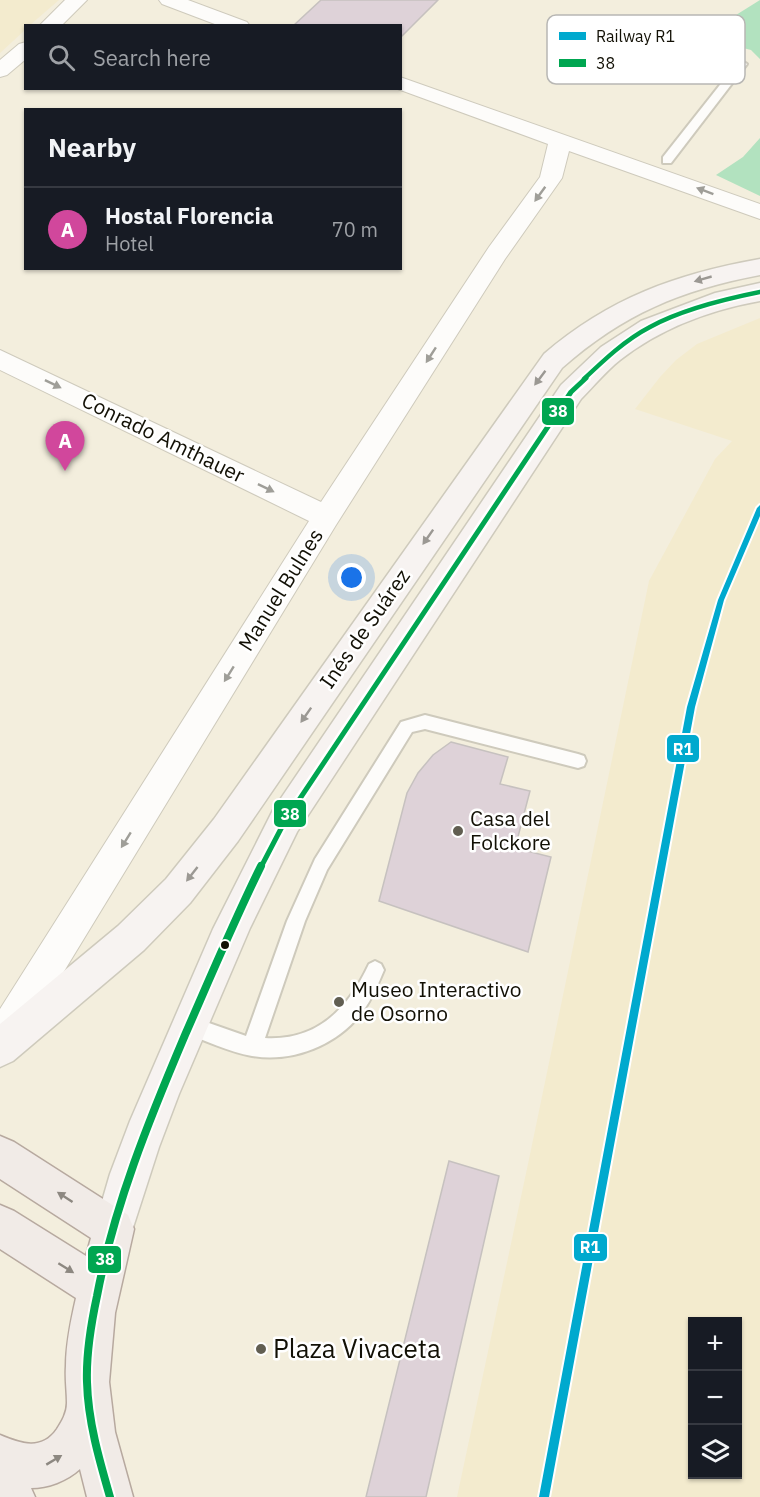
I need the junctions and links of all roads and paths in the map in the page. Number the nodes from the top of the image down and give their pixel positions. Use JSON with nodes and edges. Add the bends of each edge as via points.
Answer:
{"nodes":[{"id":1,"x":77,"y":0,"type":"edge"},
{"id":2,"x":169,"y":0,"type":"edge"},
{"id":3,"x":52,"y":24,"type":"edge"},
{"id":4,"x":235,"y":24,"type":"edge"},
{"id":5,"x":24,"y":50,"type":"edge"},
{"id":6,"x":0,"y":71,"type":"edge"},
{"id":7,"x":402,"y":84,"type":"edge"},
{"id":8,"x":727,"y":84,"type":"edge"},
{"id":9,"x":560,"y":140,"type":"junction"},
{"id":10,"x":668,"y":160,"type":"joint"},
{"id":11,"x":760,"y":212,"type":"edge"},
{"id":12,"x":760,"y":267,"type":"edge"},
{"id":13,"x":760,"y":292,"type":"edge"},
{"id":14,"x":0,"y":359,"type":"edge"},
{"id":15,"x":462,"y":489,"type":"junction"},
{"id":16,"x":495,"y":503,"type":"junction"},
{"id":17,"x":326,"y":518,"type":"junction"},
{"id":18,"x":578,"y":761,"type":"dead end"},
{"id":19,"x":375,"y":970,"type":"dead end"},
{"id":20,"x":189,"y":1025,"type":"junction"},
{"id":21,"x":0,"y":1042,"type":"edge"},
{"id":22,"x":252,"y":1047,"type":"junction"},
{"id":23,"x":0,"y":1048,"type":"edge"},
{"id":24,"x":0,"y":1156,"type":"edge"},
{"id":25,"x":0,"y":1225,"type":"edge"},
{"id":26,"x":114,"y":1228,"type":"junction"},
{"id":27,"x":98,"y":1288,"type":"junction"},
{"id":28,"x":89,"y":1404,"type":"junction"},
{"id":29,"x":0,"y":1457,"type":"edge"},
{"id":30,"x":0,"y":1489,"type":"edge"},
{"id":31,"x":12,"y":1497,"type":"edge"},
{"id":32,"x":110,"y":1497,"type":"edge"}],
"edges":[{"from":1,"to":3,"type":"street"},
{"from":2,"to":4,"type":"street"},
{"from":5,"to":6,"type":"street"},
{"from":7,"to":9,"type":"street"},
{"from":8,"to":10,"type":"lane"},
{"from":9,"to":10,"type":"street","via":[[603,141]]},
{"from":11,"to":9,"type":"street","one_way":true},
{"from":9,"to":17,"type":"street","name":"Manuel Bulnes","one_way":true,"via":[[551,178],[497,253]]},
{"from":12,"to":15,"type":"main road","name":"Inés de Suárez","one_way":true,"via":[[659,293],[633,303],[593,327],[553,362]]},
{"from":13,"to":16,"type":"main road","name":"Inés de Suárez","via":[[723,299],[673,316],[632,337],[610,354],[571,392]]},
{"from":14,"to":17,"type":"street","name":"Conrado Amthauer","one_way":true},
{"from":15,"to":16,"type":"main road"},
{"from":15,"to":23,"type":"main road","name":"Inés de Suárez","one_way":true,"via":[[226,830],[178,891],[130,938]]},
{"from":16,"to":20,"type":"main road","name":"Inés de Suárez","via":[[285,821],[255,874]]},
{"from":17,"to":21,"type":"street","name":"Manuel Bulnes","one_way":true},
{"from":18,"to":22,"type":"lane","via":[[425,722],[407,727],[321,865],[296,921]]},
{"from":19,"to":22,"type":"lane","via":[[361,1000],[338,1026],[295,1046]]},
{"from":20,"to":22,"type":"lane"},
{"from":20,"to":26,"type":"main road","name":"Inés de Suárez","via":[[151,1113]]},
{"from":26,"to":24,"type":"main road","one_way":true},
{"from":25,"to":27,"type":"main road","one_way":true},
{"from":26,"to":27,"type":"main road"},
{"from":27,"to":28,"type":"main road","via":[[87,1365]]},
{"from":29,"to":28,"type":"main road","one_way":true,"via":[[34,1469],[52,1463],[78,1437]]},
{"from":28,"to":32,"type":"main road"},
{"from":30,"to":31,"type":"main road"}]}
